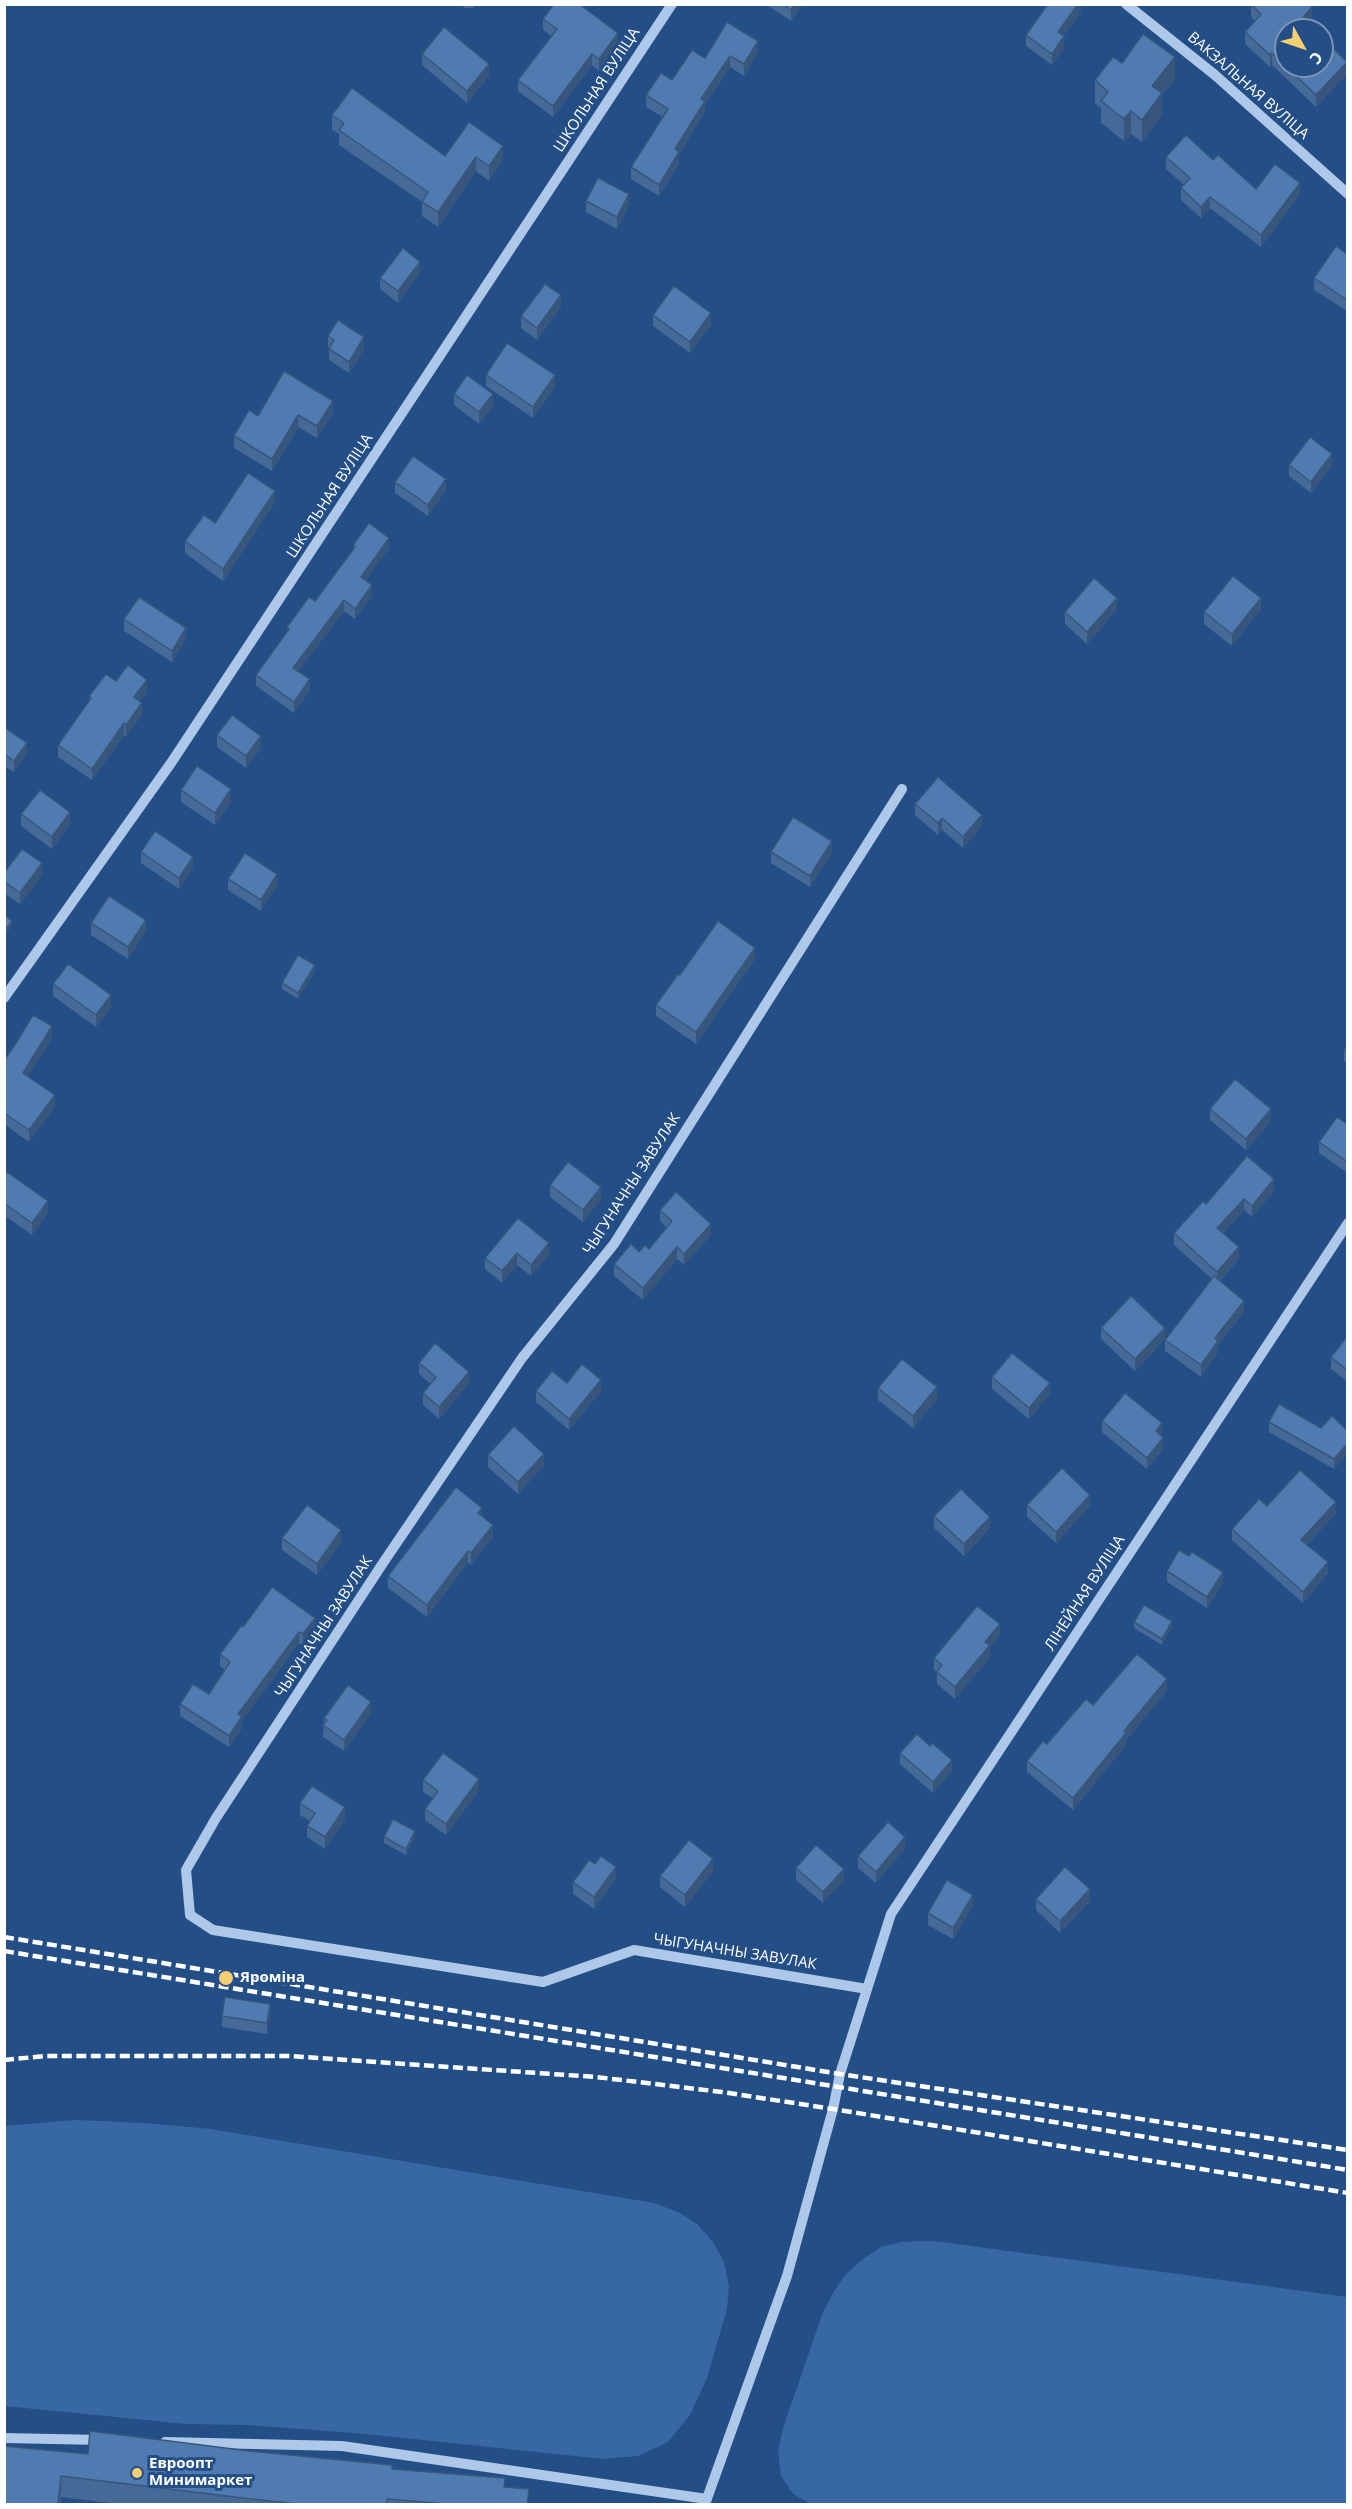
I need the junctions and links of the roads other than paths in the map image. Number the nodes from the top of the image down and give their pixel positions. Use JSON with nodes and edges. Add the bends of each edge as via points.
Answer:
{"nodes":[{"id":1,"x":672,"y":4,"type":"edge"},
{"id":2,"x":1126,"y":4,"type":"edge"},
{"id":3,"x":1347,"y":194,"type":"edge"},
{"id":4,"x":902,"y":789,"type":"dead end"},
{"id":5,"x":4,"y":998,"type":"edge"},
{"id":6,"x":1347,"y":1223,"type":"edge"},
{"id":7,"x":867,"y":1989,"type":"junction"},
{"id":8,"x":4,"y":2438,"type":"edge"},
{"id":9,"x":111,"y":2440,"type":"edge"},
{"id":10,"x":159,"y":2442,"type":"edge"},
{"id":11,"x":706,"y":2502,"type":"edge"}],
"edges":[{"from":1,"to":5,"type":"street","name":"ШКОЛЬНАЯ ВУЛІЦА","via":[[171,763]]},
{"from":2,"to":3,"type":"street","name":"ВАКЗАЛЬНАЯ ВУЛІЦА","via":[[1215,75]]},
{"from":4,"to":7,"type":"street","name":"ЧЫГУНАЧНЫ ЗАВУЛАК","via":[[614,1244],[522,1358],[216,1818],[186,1870],[190,1915],[213,1930],[543,1982],[634,1950]]},
{"from":6,"to":7,"type":"street","name":"ЛІНЕЙНАЯ ВУЛІЦА","via":[[891,1914]]},
{"from":7,"to":11,"type":"street","name":"ЛІНЕЙНАЯ ВУЛІЦА","via":[[840,2074],[787,2276]]},
{"from":8,"to":9,"type":"street"},
{"from":10,"to":11,"type":"street","via":[[342,2446]]}]}
